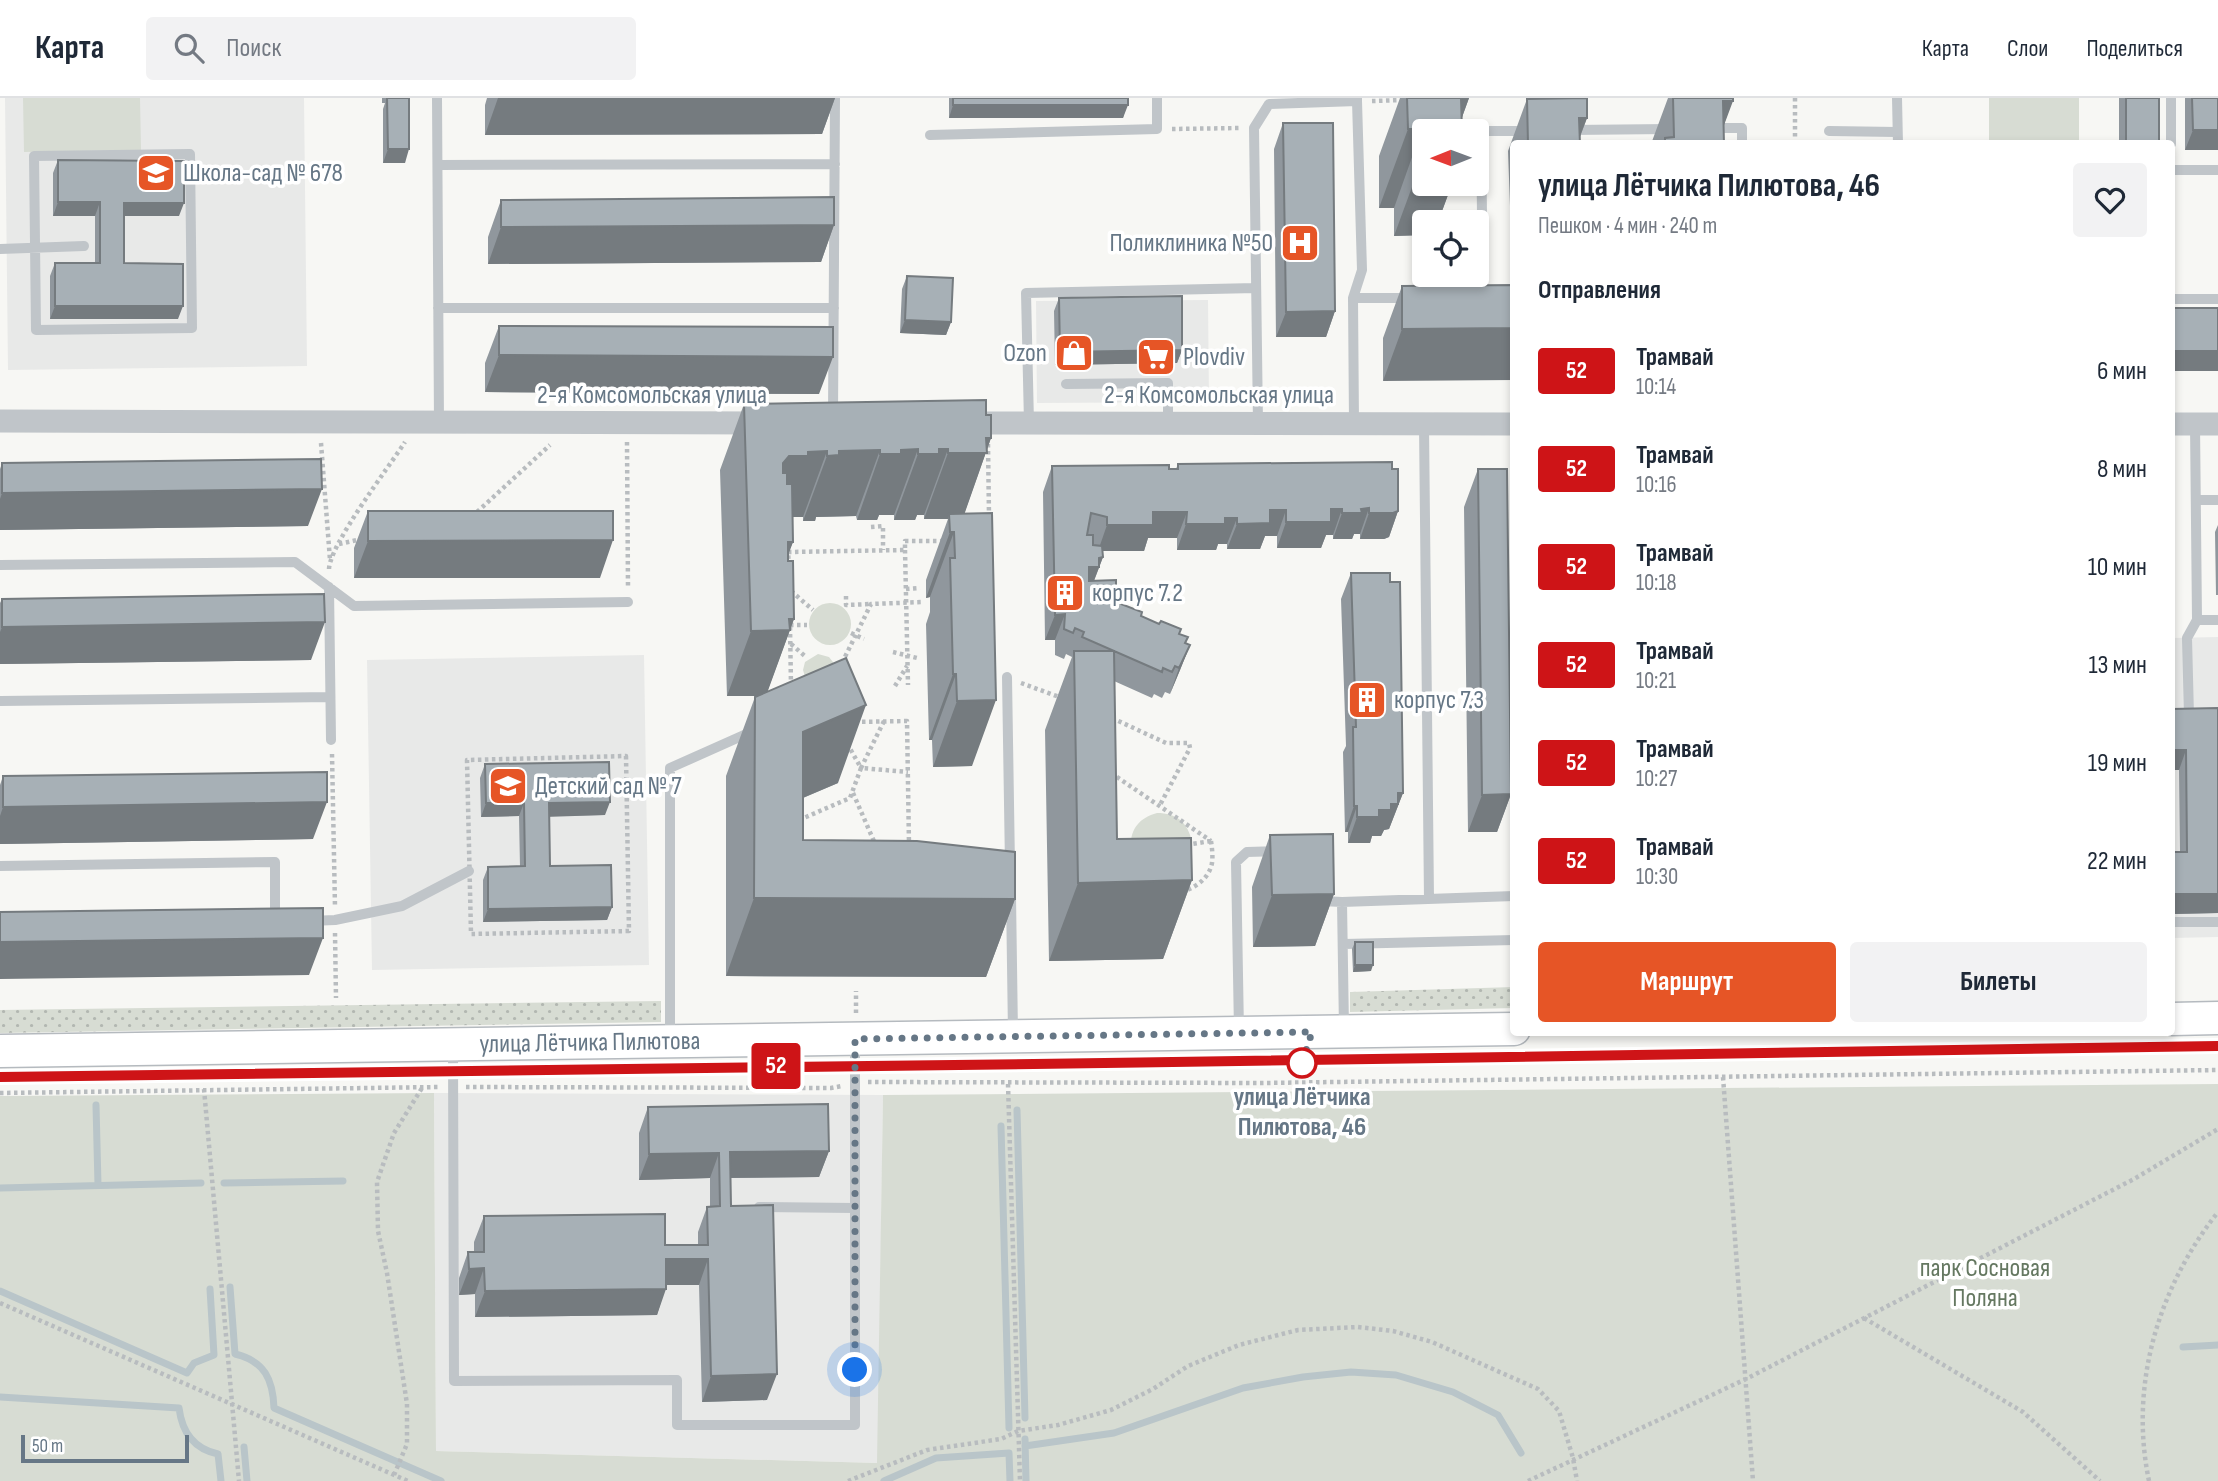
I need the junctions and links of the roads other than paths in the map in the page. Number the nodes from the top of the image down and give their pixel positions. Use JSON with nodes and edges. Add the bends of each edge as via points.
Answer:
{"nodes":[{"id":1,"x":437,"y":98,"type":"edge"},
{"id":2,"x":835,"y":98,"type":"edge"},
{"id":3,"x":1157,"y":98,"type":"edge"},
{"id":4,"x":1897,"y":98,"type":"edge"},
{"id":5,"x":2171,"y":98,"type":"edge"},
{"id":6,"x":1357,"y":99,"type":"edge"},
{"id":7,"x":1678,"y":129,"type":"edge"},
{"id":8,"x":1703,"y":129,"type":"edge"},
{"id":9,"x":1546,"y":130,"type":"edge"},
{"id":10,"x":1559,"y":130,"type":"edge"},
{"id":11,"x":1614,"y":130,"type":"junction"},
{"id":12,"x":1829,"y":131,"type":"dead end"},
{"id":13,"x":930,"y":135,"type":"dead end"},
{"id":14,"x":1898,"y":138,"type":"edge"},
{"id":15,"x":1614,"y":140,"type":"edge"},
{"id":16,"x":1742,"y":140,"type":"edge"},
{"id":17,"x":2171,"y":140,"type":"edge"},
{"id":18,"x":438,"y":164,"type":"junction"},
{"id":19,"x":835,"y":164,"type":"junction"},
{"id":20,"x":2175,"y":170,"type":"edge"},
{"id":21,"x":2218,"y":170,"type":"edge"},
{"id":22,"x":35,"y":246,"type":"junction"},
{"id":23,"x":84,"y":246,"type":"dead end"},
{"id":24,"x":0,"y":249,"type":"edge"},
{"id":25,"x":1256,"y":288,"type":"junction"},
{"id":26,"x":1353,"y":298,"type":"junction"},
{"id":27,"x":1418,"y":298,"type":"edge"},
{"id":28,"x":1470,"y":298,"type":"edge"},
{"id":29,"x":2175,"y":299,"type":"edge"},
{"id":30,"x":2218,"y":299,"type":"edge"},
{"id":31,"x":438,"y":308,"type":"junction"},
{"id":32,"x":834,"y":308,"type":"junction"},
{"id":33,"x":1066,"y":384,"type":"dead end"},
{"id":34,"x":0,"y":421,"type":"edge"},
{"id":35,"x":439,"y":422,"type":"junction"},
{"id":36,"x":833,"y":423,"type":"junction"},
{"id":37,"x":860,"y":423,"type":"edge"},
{"id":38,"x":940,"y":423,"type":"edge"},
{"id":39,"x":1029,"y":423,"type":"junction"},
{"id":40,"x":1258,"y":423,"type":"junction"},
{"id":41,"x":1168,"y":424,"type":"junction"},
{"id":42,"x":1354,"y":424,"type":"junction"},
{"id":43,"x":1510,"y":424,"type":"edge"},
{"id":44,"x":2175,"y":424,"type":"edge"},
{"id":45,"x":2206,"y":424,"type":"edge"},
{"id":46,"x":1424,"y":425,"type":"junction"},
{"id":47,"x":2196,"y":500,"type":"junction"},
{"id":48,"x":2218,"y":500,"type":"edge"},
{"id":49,"x":0,"y":565,"type":"edge"},
{"id":50,"x":329,"y":587,"type":"junction"},
{"id":51,"x":628,"y":602,"type":"road end"},
{"id":52,"x":2197,"y":620,"type":"junction"},
{"id":53,"x":2218,"y":620,"type":"edge"},
{"id":54,"x":1007,"y":677,"type":"road end"},
{"id":55,"x":330,"y":697,"type":"junction"},
{"id":56,"x":0,"y":701,"type":"edge"},
{"id":57,"x":2190,"y":716,"type":"edge"},
{"id":58,"x":764,"y":725,"type":"edge"},
{"id":59,"x":331,"y":740,"type":"road end"},
{"id":60,"x":1296,"y":851,"type":"edge"},
{"id":61,"x":0,"y":866,"type":"edge"},
{"id":62,"x":469,"y":871,"type":"road end"},
{"id":63,"x":1321,"y":889,"type":"edge"},
{"id":64,"x":1510,"y":896,"type":"edge"},
{"id":65,"x":1429,"y":899,"type":"junction"},
{"id":66,"x":1342,"y":902,"type":"junction"},
{"id":67,"x":287,"y":922,"type":"junction"},
{"id":68,"x":2175,"y":922,"type":"edge"},
{"id":69,"x":2218,"y":922,"type":"edge"},
{"id":70,"x":262,"y":923,"type":"edge"},
{"id":71,"x":1510,"y":940,"type":"edge"},
{"id":72,"x":1344,"y":944,"type":"junction"},
{"id":73,"x":2218,"y":1018,"type":"edge"},
{"id":74,"x":2175,"y":1019,"type":"edge"},
{"id":75,"x":1510,"y":1029,"type":"edge"},
{"id":76,"x":1344,"y":1031,"type":"junction"},
{"id":77,"x":1239,"y":1033,"type":"junction"},
{"id":78,"x":1013,"y":1036,"type":"junction"},
{"id":79,"x":855,"y":1039,"type":"junction"},
{"id":80,"x":670,"y":1042,"type":"junction"},
{"id":81,"x":453,"y":1045,"type":"junction"},
{"id":82,"x":0,"y":1052,"type":"edge"},
{"id":83,"x":742,"y":1207,"type":"edge"},
{"id":84,"x":854,"y":1208,"type":"junction"}],
"edges":[{"from":1,"to":18,"type":"lane"},
{"from":2,"to":19,"type":"lane"},
{"from":3,"to":13,"type":"lane","via":[[1157,129]]},
{"from":4,"to":14,"type":"lane"},
{"from":5,"to":17,"type":"lane"},
{"from":6,"to":25,"type":"lane","via":[[1269,104],[1254,128]]},
{"from":6,"to":26,"type":"lane","via":[[1362,270]]},
{"from":7,"to":11,"type":"lane"},
{"from":8,"to":16,"type":"lane","via":[[1742,128]]},
{"from":9,"to":28,"type":"lane","via":[[1532,125],[1481,131],[1488,298]]},
{"from":10,"to":11,"type":"lane"},
{"from":11,"to":15,"type":"lane"},
{"from":12,"to":14,"type":"lane"},
{"from":18,"to":19,"type":"lane"},
{"from":18,"to":31,"type":"lane"},
{"from":19,"to":32,"type":"lane"},
{"from":20,"to":21,"type":"lane"},
{"from":22,"to":22,"type":"lane","via":[[34,156],[190,154],[192,328],[36,330]]},
{"from":22,"to":23,"type":"lane"},
{"from":22,"to":24,"type":"lane"},
{"from":25,"to":39,"type":"lane","via":[[1026,293]]},
{"from":25,"to":40,"type":"lane"},
{"from":26,"to":27,"type":"lane"},
{"from":26,"to":42,"type":"lane"},
{"from":29,"to":30,"type":"lane"},
{"from":31,"to":32,"type":"lane"},
{"from":31,"to":35,"type":"lane"},
{"from":32,"to":36,"type":"lane"},
{"from":33,"to":41,"type":"lane","via":[[1168,383]]},
{"from":34,"to":35,"type":"street","name":"2-я Комсомольская улица"},
{"from":35,"to":36,"type":"street","name":"2-я Комсомольская улица"},
{"from":36,"to":37,"type":"street","name":"2-я Комсомольская улица"},
{"from":38,"to":39,"type":"street","name":"2-я Комсомольская улица"},
{"from":39,"to":41,"type":"street","name":"2-я Комсомольская улица"},
{"from":40,"to":41,"type":"street","name":"2-я Комсомольская улица"},
{"from":40,"to":42,"type":"street","name":"2-я Комсомольская улица"},
{"from":42,"to":46,"type":"street","name":"2-я Комсомольская улица"},
{"from":43,"to":46,"type":"street","name":"2-я Комсомольская улица"},
{"from":44,"to":45,"type":"street"},
{"from":45,"to":47,"type":"lane"},
{"from":46,"to":65,"type":"lane"},
{"from":47,"to":48,"type":"lane"},
{"from":47,"to":52,"type":"lane"},
{"from":49,"to":50,"type":"lane","via":[[295,562]]},
{"from":50,"to":51,"type":"lane","via":[[354,606]]},
{"from":50,"to":55,"type":"lane"},
{"from":52,"to":53,"type":"lane"},
{"from":52,"to":57,"type":"lane","via":[[2187,638]]},
{"from":54,"to":78,"type":"lane"},
{"from":55,"to":56,"type":"lane"},
{"from":55,"to":59,"type":"lane"},
{"from":58,"to":80,"type":"lane","via":[[670,768]]},
{"from":60,"to":77,"type":"lane","via":[[1247,852],[1236,863]]},
{"from":61,"to":67,"type":"lane","via":[[275,862]]},
{"from":62,"to":67,"type":"lane","via":[[402,906],[335,920]]},
{"from":63,"to":66,"type":"lane","via":[[1322,901]]},
{"from":64,"to":65,"type":"lane"},
{"from":65,"to":66,"type":"lane"},
{"from":66,"to":72,"type":"lane"},
{"from":67,"to":70,"type":"lane"},
{"from":68,"to":69,"type":"lane"},
{"from":71,"to":72,"type":"lane"},
{"from":72,"to":76,"type":"lane"},
{"from":73,"to":74,"type":"street"},
{"from":75,"to":76,"type":"street","name":"улица Лётчика Пилютова"},
{"from":76,"to":77,"type":"street","name":"улица Лётчика Пилютова"},
{"from":77,"to":78,"type":"street","name":"улица Лётчика Пилютова"},
{"from":78,"to":79,"type":"street","name":"улица Лётчика Пилютова"},
{"from":79,"to":80,"type":"street","name":"улица Лётчика Пилютова"},
{"from":79,"to":84,"type":"lane"},
{"from":80,"to":81,"type":"street","name":"улица Лётчика Пилютова"},
{"from":81,"to":82,"type":"street","name":"улица Лётчика Пилютова"},
{"from":81,"to":84,"type":"lane","via":[[454,1381],[677,1380],[677,1425],[855,1425]]},
{"from":83,"to":84,"type":"lane"}]}
